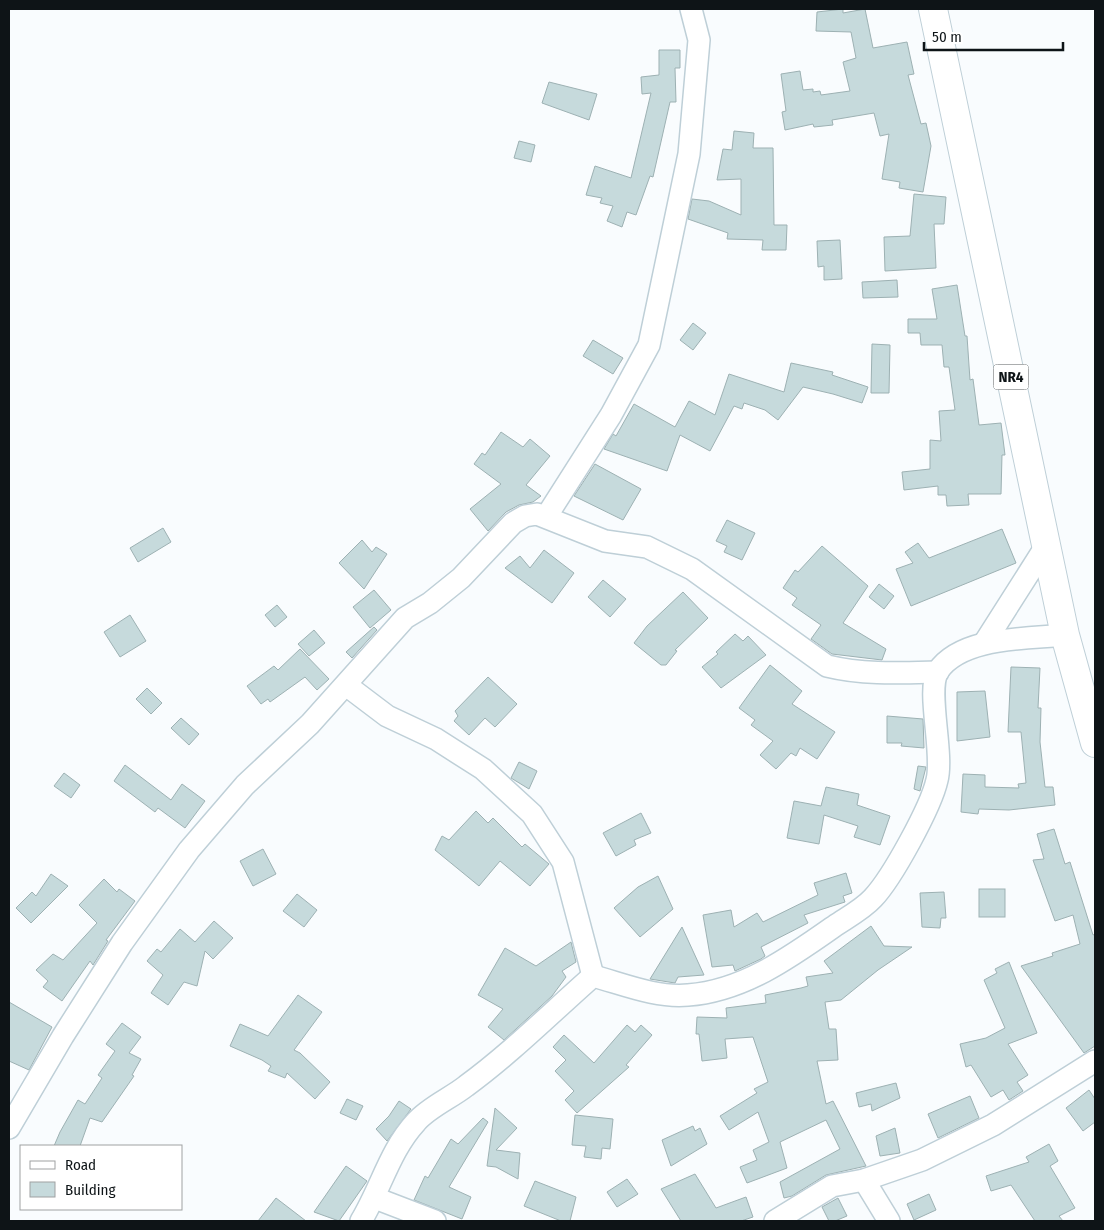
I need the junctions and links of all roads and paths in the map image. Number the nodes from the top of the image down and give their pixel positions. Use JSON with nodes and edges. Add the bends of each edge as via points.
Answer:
{"nodes":[{"id":1,"x":691,"y":9,"type":"edge"},
{"id":2,"x":933,"y":9,"type":"edge"},
{"id":3,"x":546,"y":517,"type":"junction"},
{"id":4,"x":1046,"y":546,"type":"junction"},
{"id":5,"x":1065,"y":635,"type":"junction"},
{"id":6,"x":985,"y":642,"type":"junction"},
{"id":7,"x":938,"y":672,"type":"junction"},
{"id":8,"x":346,"y":685,"type":"junction"},
{"id":9,"x":1095,"y":743,"type":"edge"},
{"id":10,"x":593,"y":976,"type":"junction"},
{"id":11,"x":1095,"y":1061,"type":"edge"},
{"id":12,"x":9,"y":1128,"type":"edge"},
{"id":13,"x":864,"y":1180,"type":"junction"},
{"id":14,"x":375,"y":1198,"type":"junction"},
{"id":15,"x":361,"y":1221,"type":"edge"},
{"id":16,"x":434,"y":1221,"type":"edge"},
{"id":17,"x":775,"y":1221,"type":"edge"},
{"id":18,"x":889,"y":1221,"type":"edge"}],
"edges":[{"from":1,"to":3,"type":"street","via":[[700,40],[689,154],[649,345],[611,415]]},
{"from":2,"to":4,"type":"highway","number":"NR4"},
{"from":3,"to":7,"type":"street","via":[[605,541],[648,547],[692,569],[827,666],[875,674]]},
{"from":3,"to":8,"type":"street","via":[[537,514],[525,516],[513,523],[461,578],[405,618]]},
{"from":4,"to":5,"type":"highway","number":"NR4"},
{"from":4,"to":6,"type":"street"},
{"from":5,"to":6,"type":"street"},
{"from":5,"to":9,"type":"highway","number":"NR4"},
{"from":6,"to":7,"type":"street","via":[[955,656]]},
{"from":7,"to":10,"type":"street","via":[[934,687],[940,757],[937,780],[930,801],[886,882],[871,900],[754,978],[720,990],[687,996],[659,994]]},
{"from":8,"to":10,"type":"street","via":[[387,716],[436,739],[483,769],[532,814],[563,862]]},
{"from":8,"to":12,"type":"street","via":[[246,785],[188,850],[122,943]]},
{"from":10,"to":14,"type":"street","via":[[503,1057],[418,1120],[395,1150]]},
{"from":11,"to":13,"type":"street","via":[[993,1125],[922,1160]]},
{"from":13,"to":17,"type":"street","via":[[832,1186]]},
{"from":13,"to":18,"type":"street"},
{"from":14,"to":15,"type":"street"},
{"from":14,"to":16,"type":"street"}]}
